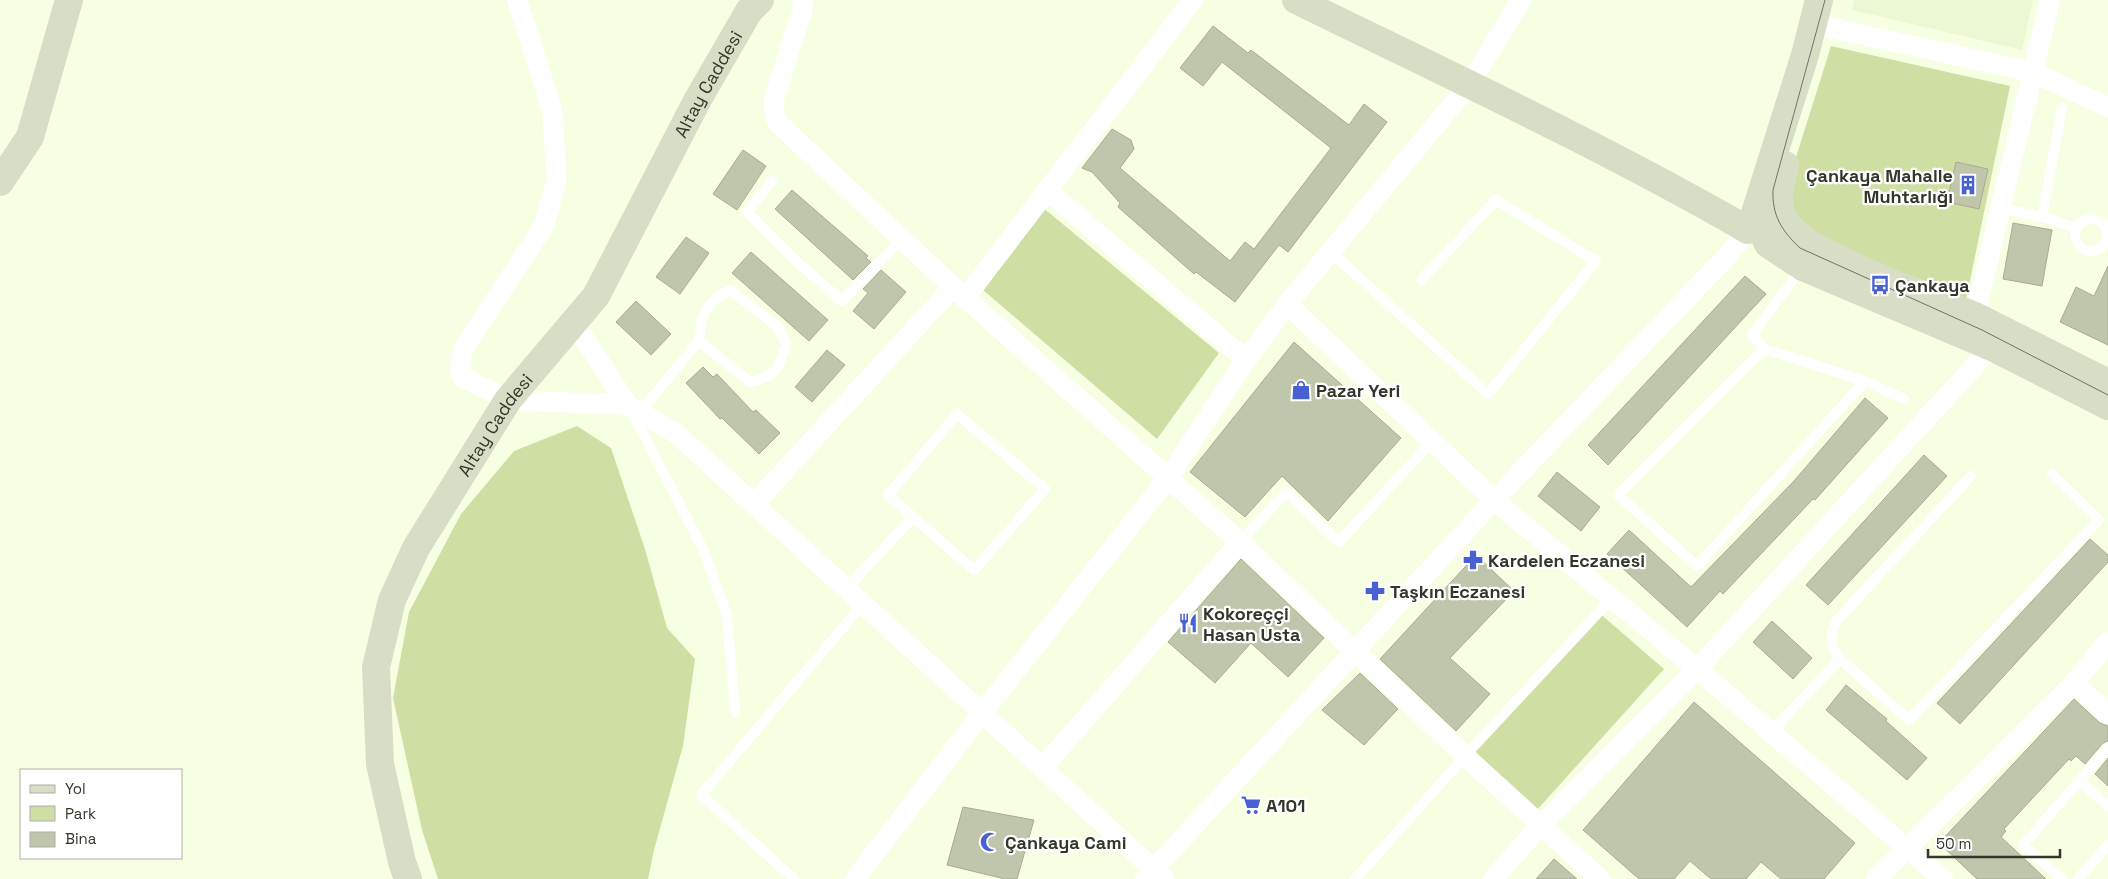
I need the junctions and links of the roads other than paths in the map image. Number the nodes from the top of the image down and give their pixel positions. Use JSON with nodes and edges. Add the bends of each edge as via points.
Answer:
{"nodes":[{"id":1,"x":69,"y":0,"type":"edge"},
{"id":2,"x":517,"y":0,"type":"edge"},
{"id":3,"x":803,"y":0,"type":"edge"},
{"id":4,"x":1193,"y":0,"type":"edge"},
{"id":5,"x":1296,"y":0,"type":"edge"},
{"id":6,"x":1521,"y":0,"type":"edge"},
{"id":7,"x":1819,"y":0,"type":"edge"},
{"id":8,"x":1833,"y":0,"type":"edge"},
{"id":9,"x":2050,"y":0,"type":"edge"},
{"id":10,"x":753,"y":4,"type":"edge"},
{"id":11,"x":1827,"y":27,"type":"junction"},
{"id":12,"x":2032,"y":72,"type":"junction"},
{"id":13,"x":1469,"y":85,"type":"junction"},
{"id":14,"x":2108,"y":107,"type":"edge"},
{"id":15,"x":2062,"y":108,"type":"dead end"},
{"id":16,"x":772,"y":181,"type":"dead end"},
{"id":17,"x":0,"y":182,"type":"edge"},
{"id":18,"x":1047,"y":190,"type":"junction"},
{"id":19,"x":2000,"y":208,"type":"junction"},
{"id":20,"x":2042,"y":217,"type":"junction"},
{"id":21,"x":1764,"y":224,"type":"junction"},
{"id":22,"x":2076,"y":228,"type":"dead end"},
{"id":23,"x":902,"y":239,"type":"junction"},
{"id":24,"x":1331,"y":252,"type":"junction"},
{"id":25,"x":1802,"y":267,"type":"junction"},
{"id":26,"x":1421,"y":280,"type":"dead end"},
{"id":27,"x":959,"y":292,"type":"junction"},
{"id":28,"x":1287,"y":304,"type":"junction"},
{"id":29,"x":1975,"y":316,"type":"junction"},
{"id":30,"x":574,"y":323,"type":"junction"},
{"id":31,"x":699,"y":341,"type":"junction"},
{"id":32,"x":1992,"y":347,"type":"junction"},
{"id":33,"x":1764,"y":349,"type":"junction"},
{"id":34,"x":1246,"y":360,"type":"junction"},
{"id":35,"x":1865,"y":381,"type":"junction"},
{"id":36,"x":2108,"y":383,"type":"edge"},
{"id":37,"x":1904,"y":399,"type":"dead end"},
{"id":38,"x":508,"y":400,"type":"junction"},
{"id":39,"x":2108,"y":406,"type":"edge"},
{"id":40,"x":634,"y":408,"type":"junction"},
{"id":41,"x":1432,"y":441,"type":"junction"},
{"id":42,"x":2052,"y":474,"type":"dead end"},
{"id":43,"x":1970,"y":476,"type":"dead end"},
{"id":44,"x":1168,"y":478,"type":"junction"},
{"id":45,"x":1494,"y":500,"type":"junction"},
{"id":46,"x":754,"y":504,"type":"junction"},
{"id":47,"x":913,"y":517,"type":"junction"},
{"id":48,"x":1240,"y":542,"type":"junction"},
{"id":49,"x":846,"y":589,"type":"junction"},
{"id":50,"x":1612,"y":598,"type":"junction"},
{"id":51,"x":863,"y":604,"type":"junction"},
{"id":52,"x":2108,"y":642,"type":"edge"},
{"id":53,"x":1355,"y":654,"type":"junction"},
{"id":54,"x":1840,"y":659,"type":"junction"},
{"id":55,"x":1697,"y":669,"type":"junction"},
{"id":56,"x":2074,"y":683,"type":"junction"},
{"id":57,"x":735,"y":712,"type":"dead end"},
{"id":58,"x":982,"y":713,"type":"junction"},
{"id":59,"x":2108,"y":714,"type":"edge"},
{"id":60,"x":1771,"y":732,"type":"junction"},
{"id":61,"x":2108,"y":748,"type":"edge"},
{"id":62,"x":1465,"y":756,"type":"junction"},
{"id":63,"x":1042,"y":768,"type":"junction"},
{"id":64,"x":2079,"y":781,"type":"junction"},
{"id":65,"x":2108,"y":806,"type":"edge"},
{"id":66,"x":1540,"y":826,"type":"junction"},
{"id":67,"x":2108,"y":845,"type":"edge"},
{"id":68,"x":1906,"y":846,"type":"junction"},
{"id":69,"x":1155,"y":876,"type":"edge"},
{"id":70,"x":408,"y":879,"type":"edge"},
{"id":71,"x":794,"y":879,"type":"edge"},
{"id":72,"x":855,"y":879,"type":"edge"},
{"id":73,"x":1355,"y":879,"type":"edge"},
{"id":74,"x":1493,"y":879,"type":"edge"},
{"id":75,"x":1600,"y":879,"type":"edge"},
{"id":76,"x":1876,"y":879,"type":"edge"},
{"id":77,"x":1943,"y":879,"type":"edge"},
{"id":78,"x":2062,"y":879,"type":"edge"},
{"id":79,"x":2078,"y":879,"type":"edge"}],
"edges":[{"from":1,"to":17,"type":"main road","via":[[30,137]]},
{"from":2,"to":38,"type":"street","via":[[552,109],[557,178],[544,226],[474,330],[464,349],[460,367],[462,377]]},
{"from":3,"to":23,"type":"street","via":[[775,96],[776,119]]},
{"from":4,"to":18,"type":"street"},
{"from":5,"to":13,"type":"main road"},
{"from":6,"to":13,"type":"street"},
{"from":7,"to":21,"type":"main road","via":[[1755,213]]},
{"from":8,"to":11,"type":"main road"},
{"from":9,"to":12,"type":"street"},
{"from":10,"to":30,"type":"main road","name":"Altay Caddesi","via":[[698,99],[596,296]]},
{"from":11,"to":12,"type":"street"},
{"from":11,"to":21,"type":"main road","via":[[1778,195]]},
{"from":12,"to":14,"type":"street"},
{"from":12,"to":19,"type":"street"},
{"from":13,"to":21,"type":"main road","via":[[1698,202]]},
{"from":13,"to":24,"type":"street"},
{"from":15,"to":20,"type":"lane"},
{"from":16,"to":23,"type":"lane","via":[[746,212],[842,300]]},
{"from":18,"to":27,"type":"street"},
{"from":18,"to":34,"type":"street"},
{"from":19,"to":20,"type":"lane"},
{"from":19,"to":29,"type":"street"},
{"from":20,"to":22,"type":"lane"},
{"from":21,"to":25,"type":"main road","via":[[1768,244]]},
{"from":21,"to":29,"type":"main road","via":[[1789,227],[1812,246],[1868,273]]},
{"from":21,"to":45,"type":"street","via":[[1728,255]]},
{"from":23,"to":27,"type":"street"},
{"from":24,"to":26,"type":"lane","via":[[1488,394],[1596,261],[1496,200]]},
{"from":24,"to":28,"type":"street"},
{"from":25,"to":32,"type":"main road"},
{"from":25,"to":33,"type":"lane","via":[[1752,335]]},
{"from":27,"to":44,"type":"street"},
{"from":27,"to":46,"type":"street"},
{"from":28,"to":34,"type":"street"},
{"from":28,"to":41,"type":"street"},
{"from":29,"to":32,"type":"street"},
{"from":29,"to":36,"type":"main road"},
{"from":30,"to":38,"type":"main road","name":"Altay Caddesi"},
{"from":30,"to":40,"type":"street"},
{"from":31,"to":31,"type":"lane","via":[[750,382],[763,379],[781,364],[786,344],[778,327],[730,290],[713,298],[703,316]]},
{"from":31,"to":40,"type":"lane"},
{"from":32,"to":39,"type":"main road"},
{"from":32,"to":55,"type":"street"},
{"from":33,"to":35,"type":"lane"},
{"from":33,"to":35,"type":"lane","via":[[1618,496],[1696,566]]},
{"from":34,"to":44,"type":"street"},
{"from":35,"to":37,"type":"lane"},
{"from":38,"to":40,"type":"street"},
{"from":38,"to":70,"type":"main road","name":"Altay Caddesi","via":[[416,548],[392,600],[376,667],[380,764]]},
{"from":40,"to":46,"type":"street","via":[[676,434]]},
{"from":40,"to":57,"type":"lane","via":[[705,553],[727,616]]},
{"from":41,"to":45,"type":"street"},
{"from":41,"to":48,"type":"lane","via":[[1339,542],[1286,492]]},
{"from":42,"to":54,"type":"lane","via":[[2099,520],[1909,720]]},
{"from":43,"to":54,"type":"lane","via":[[1837,620],[1831,642]]},
{"from":44,"to":48,"type":"street"},
{"from":44,"to":58,"type":"street"},
{"from":45,"to":50,"type":"street"},
{"from":45,"to":53,"type":"street"},
{"from":46,"to":49,"type":"street"},
{"from":47,"to":47,"type":"lane","via":[[974,570],[1045,489],[957,414],[888,495]]},
{"from":47,"to":49,"type":"lane"},
{"from":48,"to":53,"type":"street"},
{"from":48,"to":63,"type":"street"},
{"from":49,"to":51,"type":"street"},
{"from":50,"to":55,"type":"street"},
{"from":50,"to":62,"type":"lane"},
{"from":51,"to":58,"type":"street"},
{"from":51,"to":71,"type":"lane","via":[[701,795]]},
{"from":52,"to":56,"type":"street"},
{"from":53,"to":62,"type":"street"},
{"from":53,"to":69,"type":"street"},
{"from":54,"to":60,"type":"lane"},
{"from":55,"to":60,"type":"street"},
{"from":55,"to":66,"type":"street"},
{"from":56,"to":59,"type":"street"},
{"from":56,"to":68,"type":"street"},
{"from":58,"to":63,"type":"street"},
{"from":58,"to":72,"type":"street"},
{"from":60,"to":68,"type":"street"},
{"from":61,"to":64,"type":"lane"},
{"from":62,"to":66,"type":"street"},
{"from":62,"to":73,"type":"lane"},
{"from":63,"to":69,"type":"street"},
{"from":64,"to":65,"type":"lane"},
{"from":64,"to":78,"type":"lane","via":[[2023,846]]},
{"from":66,"to":74,"type":"street"},
{"from":66,"to":75,"type":"street"},
{"from":67,"to":79,"type":"lane"},
{"from":68,"to":76,"type":"street"},
{"from":68,"to":77,"type":"street"}]}
